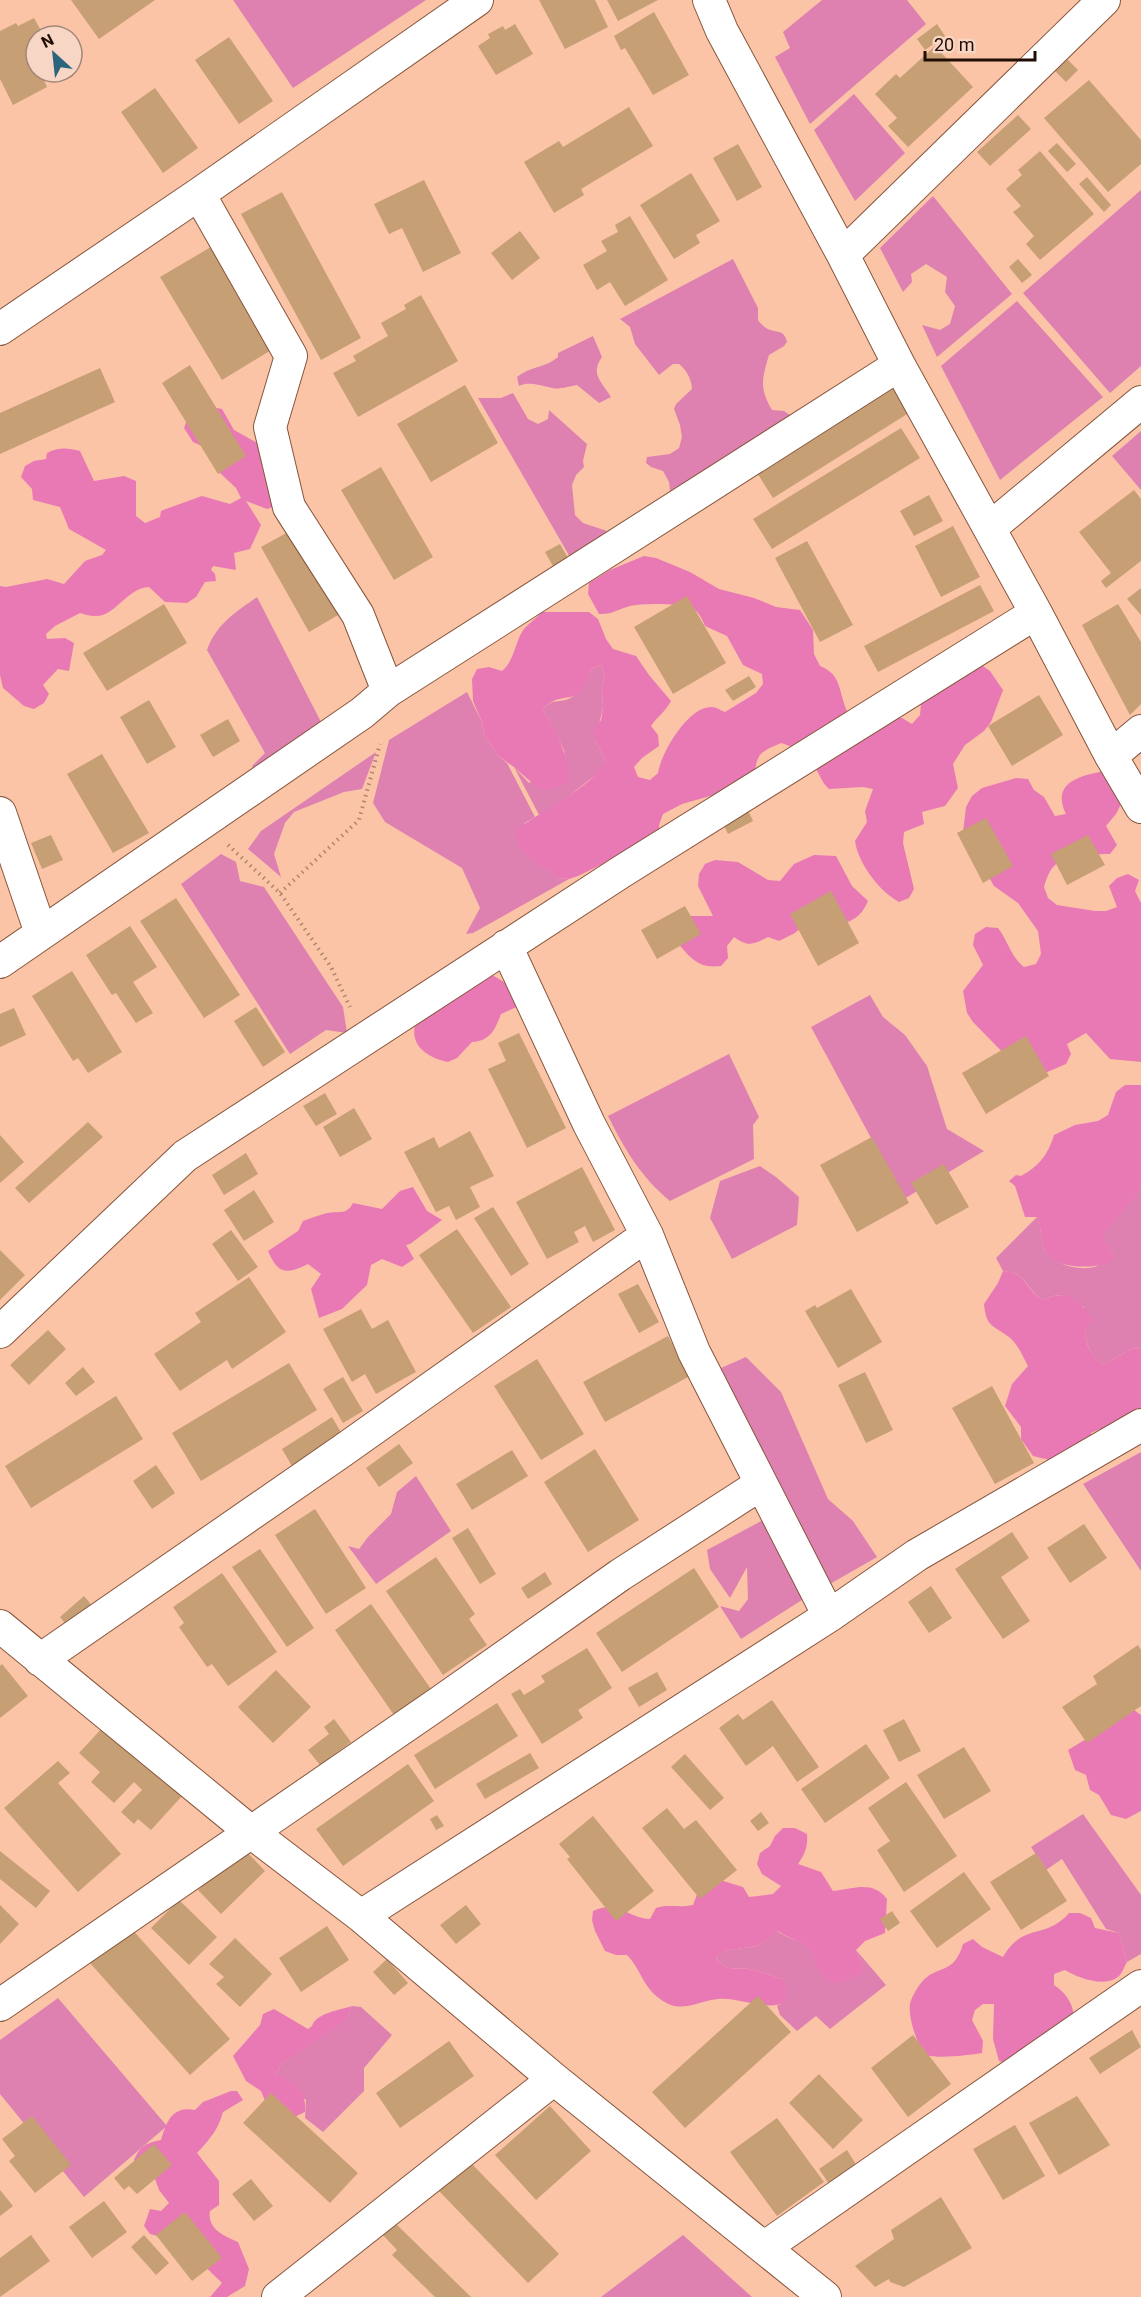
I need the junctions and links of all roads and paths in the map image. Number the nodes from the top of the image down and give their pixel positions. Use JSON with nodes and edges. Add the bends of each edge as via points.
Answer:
{"nodes":[{"id":1,"x":477,"y":0,"type":"edge"},
{"id":2,"x":710,"y":0,"type":"edge"},
{"id":3,"x":1104,"y":0,"type":"edge"},
{"id":4,"x":199,"y":194,"type":"junction"},
{"id":5,"x":843,"y":255,"type":"junction"},
{"id":6,"x":0,"y":329,"type":"edge"},
{"id":7,"x":899,"y":365,"type":"junction"},
{"id":8,"x":1141,"y":402,"type":"edge"},
{"id":9,"x":990,"y":528,"type":"junction"},
{"id":10,"x":1036,"y":613,"type":"junction"},
{"id":11,"x":388,"y":691,"type":"junction"},
{"id":12,"x":362,"y":713,"type":"junction"},
{"id":13,"x":1141,"y":731,"type":"edge"},
{"id":14,"x":1111,"y":756,"type":"junction"},
{"id":15,"x":1141,"y":807,"type":"edge"},
{"id":16,"x":0,"y":813,"type":"edge"},
{"id":17,"x":203,"y":822,"type":"junction"},
{"id":18,"x":280,"y":893,"type":"junction"},
{"id":19,"x":41,"y":933,"type":"junction"},
{"id":20,"x":506,"y":946,"type":"junction"},
{"id":21,"x":0,"y":962,"type":"edge"},
{"id":22,"x":364,"y":1039,"type":"junction"},
{"id":23,"x":647,"y":1234,"type":"junction"},
{"id":24,"x":0,"y":1332,"type":"edge"},
{"id":25,"x":1141,"y":1425,"type":"edge"},
{"id":26,"x":761,"y":1484,"type":"junction"},
{"id":27,"x":829,"y":1616,"type":"junction"},
{"id":28,"x":0,"y":1626,"type":"edge"},
{"id":29,"x":40,"y":1660,"type":"junction"},
{"id":30,"x":251,"y":1832,"type":"junction"},
{"id":31,"x":361,"y":1916,"type":"junction"},
{"id":32,"x":1141,"y":1986,"type":"edge"},
{"id":33,"x":0,"y":2005,"type":"edge"},
{"id":34,"x":554,"y":2079,"type":"junction"},
{"id":35,"x":765,"y":2247,"type":"junction"},
{"id":36,"x":278,"y":2297,"type":"edge"},
{"id":37,"x":825,"y":2297,"type":"edge"}],
"edges":[{"from":1,"to":4,"type":"street"},
{"from":2,"to":5,"type":"street","via":[[722,31]]},
{"from":3,"to":5,"type":"street"},
{"from":4,"to":6,"type":"street"},
{"from":4,"to":11,"type":"street","via":[[291,356],[270,427],[289,507],[358,615]]},
{"from":5,"to":7,"type":"street"},
{"from":7,"to":9,"type":"street"},
{"from":7,"to":11,"type":"street"},
{"from":8,"to":9,"type":"street"},
{"from":9,"to":10,"type":"street"},
{"from":10,"to":14,"type":"street"},
{"from":10,"to":20,"type":"street"},
{"from":11,"to":12,"type":"street"},
{"from":12,"to":17,"type":"street"},
{"from":12,"to":18,"type":"path","via":[[381,740],[359,820]]},
{"from":13,"to":14,"type":"street"},
{"from":14,"to":15,"type":"street"},
{"from":16,"to":19,"type":"street"},
{"from":17,"to":18,"type":"path"},
{"from":17,"to":19,"type":"street"},
{"from":18,"to":22,"type":"path","via":[[331,967]]},
{"from":19,"to":21,"type":"street"},
{"from":20,"to":22,"type":"street"},
{"from":20,"to":23,"type":"street","via":[[589,1124]]},
{"from":22,"to":24,"type":"street","via":[[185,1156]]},
{"from":23,"to":26,"type":"street","via":[[694,1352]]},
{"from":23,"to":29,"type":"street"},
{"from":25,"to":27,"type":"street","via":[[917,1555]]},
{"from":26,"to":27,"type":"street"},
{"from":26,"to":30,"type":"street","via":[[620,1575]]},
{"from":27,"to":31,"type":"street"},
{"from":28,"to":29,"type":"street"},
{"from":29,"to":30,"type":"street"},
{"from":30,"to":31,"type":"street"},
{"from":30,"to":33,"type":"street"},
{"from":31,"to":34,"type":"street"},
{"from":32,"to":35,"type":"street"},
{"from":34,"to":35,"type":"street"},
{"from":34,"to":36,"type":"street"},
{"from":35,"to":37,"type":"street"}]}
